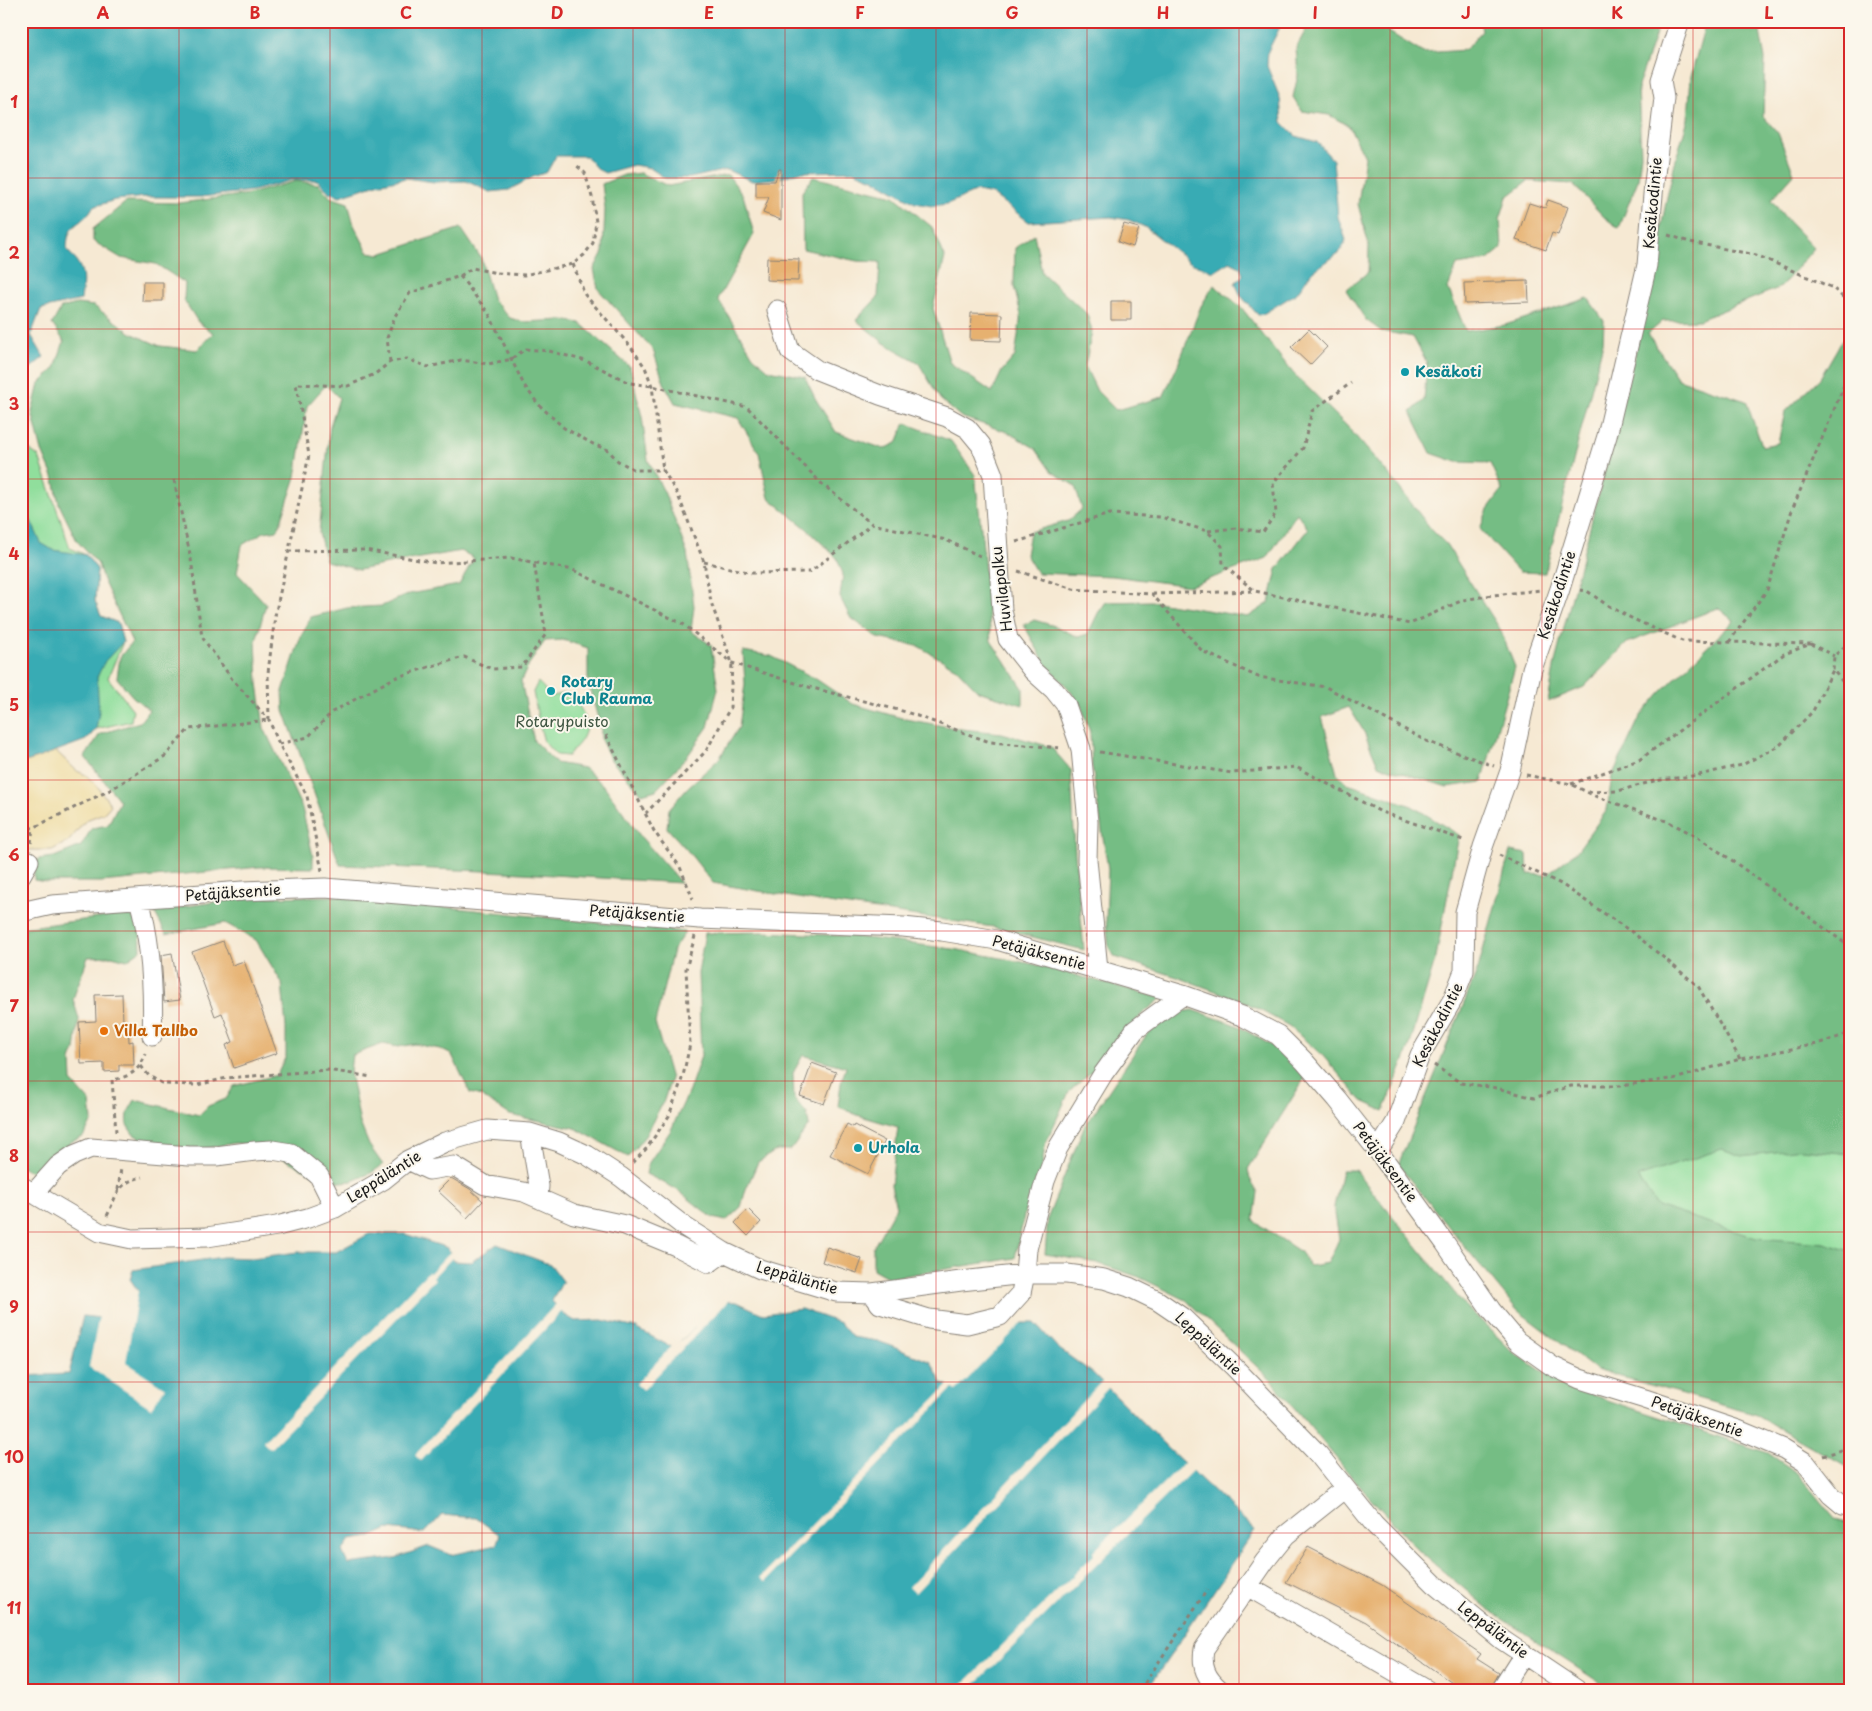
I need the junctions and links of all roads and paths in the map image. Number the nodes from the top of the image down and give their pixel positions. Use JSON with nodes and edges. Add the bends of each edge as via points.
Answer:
{"nodes":[{"id":1,"x":1680,"y":21,"type":"edge"},
{"id":2,"x":576,"y":165,"type":"dead end"},
{"id":3,"x":1650,"y":230,"type":"junction"},
{"id":4,"x":573,"y":264,"type":"junction"},
{"id":5,"x":460,"y":276,"type":"junction"},
{"id":6,"x":1851,"y":305,"type":"edge"},
{"id":7,"x":777,"y":310,"type":"dead end"},
{"id":8,"x":512,"y":359,"type":"junction"},
{"id":9,"x":390,"y":362,"type":"junction"},
{"id":10,"x":1851,"y":369,"type":"edge"},
{"id":11,"x":1351,"y":382,"type":"dead end"},
{"id":12,"x":652,"y":386,"type":"junction"},
{"id":13,"x":663,"y":470,"type":"junction"},
{"id":14,"x":174,"y":480,"type":"dead end"},
{"id":15,"x":872,"y":524,"type":"junction"},
{"id":16,"x":1207,"y":531,"type":"junction"},
{"id":17,"x":288,"y":551,"type":"junction"},
{"id":18,"x":997,"y":556,"type":"junction"},
{"id":19,"x":534,"y":562,"type":"junction"},
{"id":20,"x":704,"y":562,"type":"junction"},
{"id":21,"x":1560,"y":589,"type":"junction"},
{"id":22,"x":1254,"y":591,"type":"junction"},
{"id":23,"x":1152,"y":594,"type":"junction"},
{"id":24,"x":1851,"y":641,"type":"edge"},
{"id":25,"x":1729,"y":642,"type":"junction"},
{"id":26,"x":1811,"y":644,"type":"junction"},
{"id":27,"x":1834,"y":656,"type":"junction"},
{"id":28,"x":732,"y":663,"type":"junction"},
{"id":29,"x":1833,"y":670,"type":"junction"},
{"id":30,"x":1851,"y":692,"type":"edge"},
{"id":31,"x":269,"y":720,"type":"junction"},
{"id":32,"x":606,"y":735,"type":"dead end"},
{"id":33,"x":279,"y":744,"type":"junction"},
{"id":34,"x":1081,"y":749,"type":"junction"},
{"id":35,"x":1510,"y":771,"type":"junction"},
{"id":36,"x":1571,"y":784,"type":"junction"},
{"id":37,"x":1587,"y":792,"type":"junction"},
{"id":38,"x":646,"y":812,"type":"junction"},
{"id":39,"x":21,"y":827,"type":"edge"},
{"id":40,"x":1483,"y":847,"type":"junction"},
{"id":41,"x":325,"y":888,"type":"junction"},
{"id":42,"x":138,"y":899,"type":"junction"},
{"id":43,"x":21,"y":912,"type":"edge"},
{"id":44,"x":700,"y":919,"type":"junction"},
{"id":45,"x":1851,"y":945,"type":"edge"},
{"id":46,"x":1098,"y":969,"type":"junction"},
{"id":47,"x":1183,"y":995,"type":"junction"},
{"id":48,"x":1851,"y":1033,"type":"edge"},
{"id":49,"x":152,"y":1036,"type":"joint"},
{"id":50,"x":1420,"y":1055,"type":"junction"},
{"id":51,"x":1740,"y":1059,"type":"junction"},
{"id":52,"x":141,"y":1066,"type":"junction"},
{"id":53,"x":372,"y":1077,"type":"dead end"},
{"id":54,"x":530,"y":1133,"type":"junction"},
{"id":55,"x":117,"y":1149,"type":"junction"},
{"id":56,"x":1378,"y":1151,"type":"junction"},
{"id":57,"x":408,"y":1160,"type":"junction"},
{"id":58,"x":143,"y":1177,"type":"dead end"},
{"id":59,"x":621,"y":1177,"type":"junction"},
{"id":60,"x":27,"y":1190,"type":"edge"},
{"id":61,"x":118,"y":1190,"type":"junction"},
{"id":62,"x":538,"y":1198,"type":"junction"},
{"id":63,"x":110,"y":1208,"type":"dead end"},
{"id":64,"x":335,"y":1208,"type":"junction"},
{"id":65,"x":724,"y":1252,"type":"junction"},
{"id":66,"x":1025,"y":1274,"type":"junction"},
{"id":67,"x":872,"y":1293,"type":"junction"},
{"id":68,"x":1851,"y":1447,"type":"edge"},
{"id":69,"x":1805,"y":1462,"type":"junction"},
{"id":70,"x":1345,"y":1488,"type":"junction"},
{"id":71,"x":1851,"y":1507,"type":"edge"},
{"id":72,"x":1247,"y":1586,"type":"junction"},
{"id":73,"x":1207,"y":1590,"type":"dead end"},
{"id":74,"x":1524,"y":1654,"type":"junction"},
{"id":75,"x":1140,"y":1690,"type":"edge"},
{"id":76,"x":1220,"y":1690,"type":"edge"},
{"id":77,"x":1427,"y":1690,"type":"edge"},
{"id":78,"x":1501,"y":1690,"type":"edge"},
{"id":79,"x":1577,"y":1690,"type":"edge"}],
"edges":[{"from":1,"to":3,"type":"street","name":"Kesäkodintie","via":[[1661,80],[1664,98]]},
{"from":2,"to":4,"type":"path","via":[[585,173],[596,222],[593,243]]},
{"from":3,"to":6,"type":"path","via":[[1756,255],[1832,288]]},
{"from":3,"to":21,"type":"street","name":"Kesäkodintie","via":[[1647,265],[1607,436]]},
{"from":4,"to":5,"type":"path","via":[[524,275],[472,268]]},
{"from":4,"to":12,"type":"path","via":[[585,296],[630,346],[645,367]]},
{"from":5,"to":8,"type":"path","via":[[489,314]]},
{"from":5,"to":9,"type":"path","via":[[410,293],[395,316],[388,338]]},
{"from":7,"to":18,"type":"street","name":"Huvilapolku","via":[[790,351],[817,370],[947,417],[967,428],[981,445],[993,475]]},
{"from":8,"to":9,"type":"path","via":[[488,364],[461,360],[428,367],[407,359]]},
{"from":8,"to":12,"type":"path","via":[[525,349],[549,351],[586,361],[630,383]]},
{"from":8,"to":13,"type":"path","via":[[524,386],[564,428],[608,450],[618,461],[635,470]]},
{"from":9,"to":17,"type":"path","via":[[375,374],[348,386],[296,384],[309,455]]},
{"from":10,"to":25,"type":"path","via":[[1792,510],[1767,590]]},
{"from":11,"to":16,"type":"path","via":[[1312,411],[1303,448],[1273,483],[1276,513],[1263,532],[1236,528]]},
{"from":12,"to":13,"type":"path"},
{"from":12,"to":15,"type":"path","via":[[747,407],[822,484]]},
{"from":13,"to":20,"type":"path","via":[[678,495]]},
{"from":14,"to":31,"type":"path","via":[[191,559],[202,638],[232,679]]},
{"from":15,"to":18,"type":"path","via":[[946,540]]},
{"from":15,"to":20,"type":"path","via":[[810,572],[752,573]]},
{"from":16,"to":18,"type":"path","via":[[1161,517],[1110,514]]},
{"from":16,"to":22,"type":"path","via":[[1222,546],[1223,565]]},
{"from":17,"to":19,"type":"path","via":[[365,550],[436,562],[510,558]]},
{"from":17,"to":31,"type":"path","via":[[268,673]]},
{"from":18,"to":23,"type":"path","via":[[1073,589]]},
{"from":18,"to":34,"type":"street","name":"Huvilapolku","via":[[1008,639],[1033,672],[1066,705]]},
{"from":19,"to":28,"type":"path","via":[[573,570],[683,624]]},
{"from":19,"to":33,"type":"path","via":[[546,634],[522,667],[492,668],[464,657],[394,678],[332,712],[308,737]]},
{"from":20,"to":28,"type":"path","via":[[711,602]]},
{"from":21,"to":22,"type":"path","via":[[1463,600],[1410,624]]},
{"from":21,"to":25,"type":"path","via":[[1587,591],[1607,605],[1682,641]]},
{"from":21,"to":35,"type":"street","name":"Kesäkodintie","via":[[1532,669]]},
{"from":22,"to":23,"type":"path"},
{"from":23,"to":35,"type":"path","via":[[1202,651],[1258,677],[1326,687],[1426,741]]},
{"from":24,"to":27,"type":"path"},
{"from":25,"to":26,"type":"path"},
{"from":26,"to":27,"type":"path"},
{"from":26,"to":36,"type":"path","via":[[1784,654],[1639,760]]},
{"from":27,"to":29,"type":"path"},
{"from":28,"to":34,"type":"path","via":[[804,686],[906,712],[990,742]]},
{"from":28,"to":38,"type":"path","via":[[730,708],[706,751]]},
{"from":29,"to":30,"type":"path"},
{"from":29,"to":37,"type":"path","via":[[1813,711],[1780,746],[1742,765],[1618,791]]},
{"from":31,"to":33,"type":"path"},
{"from":31,"to":39,"type":"path","via":[[189,729],[165,756],[110,790],[33,828]]},
{"from":32,"to":38,"type":"path"},
{"from":33,"to":41,"type":"path","via":[[307,796]]},
{"from":34,"to":40,"type":"path","via":[[1232,773],[1296,767],[1381,812]]},
{"from":34,"to":46,"type":"street","name":"Huvilapolku","via":[[1088,822],[1087,860]]},
{"from":35,"to":36,"type":"path"},
{"from":35,"to":40,"type":"street","name":"Kesäkodintie"},
{"from":36,"to":37,"type":"path"},
{"from":37,"to":45,"type":"path","via":[[1669,822],[1696,836]]},
{"from":38,"to":44,"type":"path","via":[[654,831],[680,867]]},
{"from":40,"to":50,"type":"street","name":"Kesäkodintie","via":[[1465,912],[1464,971],[1453,999]]},
{"from":40,"to":51,"type":"path","via":[[1562,884],[1636,935],[1698,986]]},
{"from":41,"to":42,"type":"street","name":"Petäjäksentie"},
{"from":41,"to":44,"type":"street","name":"Petäjäksentie"},
{"from":42,"to":43,"type":"street","name":"Petäjäksentie","via":[[52,906]]},
{"from":42,"to":49,"type":"street","via":[[146,924],[152,982]]},
{"from":44,"to":46,"type":"street","name":"Petäjäksentie","via":[[942,931],[997,940]]},
{"from":44,"to":59,"type":"path","via":[[686,969],[690,1044],[683,1076],[669,1116]]},
{"from":46,"to":47,"type":"street","name":"Petäjäksentie"},
{"from":47,"to":56,"type":"street","name":"Petäjäksentie","via":[[1242,1016],[1278,1035],[1316,1073]]},
{"from":47,"to":66,"type":"street","via":[[1135,1030],[1103,1074],[1058,1148],[1045,1181]]},
{"from":48,"to":51,"type":"path","via":[[1817,1044]]},
{"from":49,"to":52,"type":"path"},
{"from":50,"to":51,"type":"path","via":[[1461,1082],[1534,1098],[1571,1086],[1619,1086],[1678,1078]]},
{"from":50,"to":56,"type":"street","name":"Kesäkodintie","via":[[1396,1122]]},
{"from":52,"to":53,"type":"path","via":[[149,1076],[163,1084],[197,1086],[227,1078],[327,1070]]},
{"from":52,"to":55,"type":"path","via":[[124,1078],[112,1080]]},
{"from":54,"to":57,"type":"street","name":"Leppäläntie","via":[[487,1130],[445,1142]]},
{"from":54,"to":59,"type":"street","name":"Leppäläntie","via":[[587,1155]]},
{"from":54,"to":62,"type":"street"},
{"from":55,"to":60,"type":"street","via":[[91,1148],[74,1155]]},
{"from":55,"to":61,"type":"path","via":[[121,1163]]},
{"from":55,"to":64,"type":"street","via":[[189,1156],[291,1152],[319,1176]]},
{"from":56,"to":69,"type":"street","name":"Petäjäksentie","via":[[1491,1310],[1517,1341],[1552,1366],[1580,1379],[1738,1430],[1784,1449]]},
{"from":57,"to":62,"type":"street","via":[[429,1170],[454,1166],[485,1185]]},
{"from":57,"to":64,"type":"street","name":"Leppäläntie","via":[[383,1180]]},
{"from":58,"to":61,"type":"path","via":[[130,1180]]},
{"from":59,"to":65,"type":"street","name":"Leppäläntie","via":[[685,1227]]},
{"from":60,"to":64,"type":"street","name":"Leppäläntie","via":[[99,1232],[132,1239],[207,1237],[276,1226]]},
{"from":61,"to":63,"type":"path"},
{"from":62,"to":65,"type":"street","via":[[574,1214],[625,1225],[709,1263]]},
{"from":65,"to":67,"type":"street","name":"Leppäläntie","via":[[760,1269],[836,1292]]},
{"from":66,"to":67,"type":"street","name":"Leppäläntie"},
{"from":66,"to":67,"type":"street","via":[[1021,1293],[1000,1316],[967,1324],[929,1319],[880,1304]]},
{"from":66,"to":70,"type":"street","name":"Leppäläntie","via":[[1104,1278],[1158,1301],[1183,1318],[1234,1367],[1318,1454]]},
{"from":68,"to":69,"type":"path"},
{"from":69,"to":71,"type":"street","name":"Petäjäksentie","via":[[1831,1495]]},
{"from":70,"to":72,"type":"street","via":[[1286,1535]]},
{"from":70,"to":74,"type":"street","name":"Leppäläntie","via":[[1374,1524],[1434,1584]]},
{"from":72,"to":76,"type":"street","via":[[1204,1649],[1204,1670]]},
{"from":72,"to":77,"type":"street"},
{"from":73,"to":75,"type":"path"},
{"from":74,"to":78,"type":"street"},
{"from":74,"to":79,"type":"street","name":"Leppäläntie"}]}
